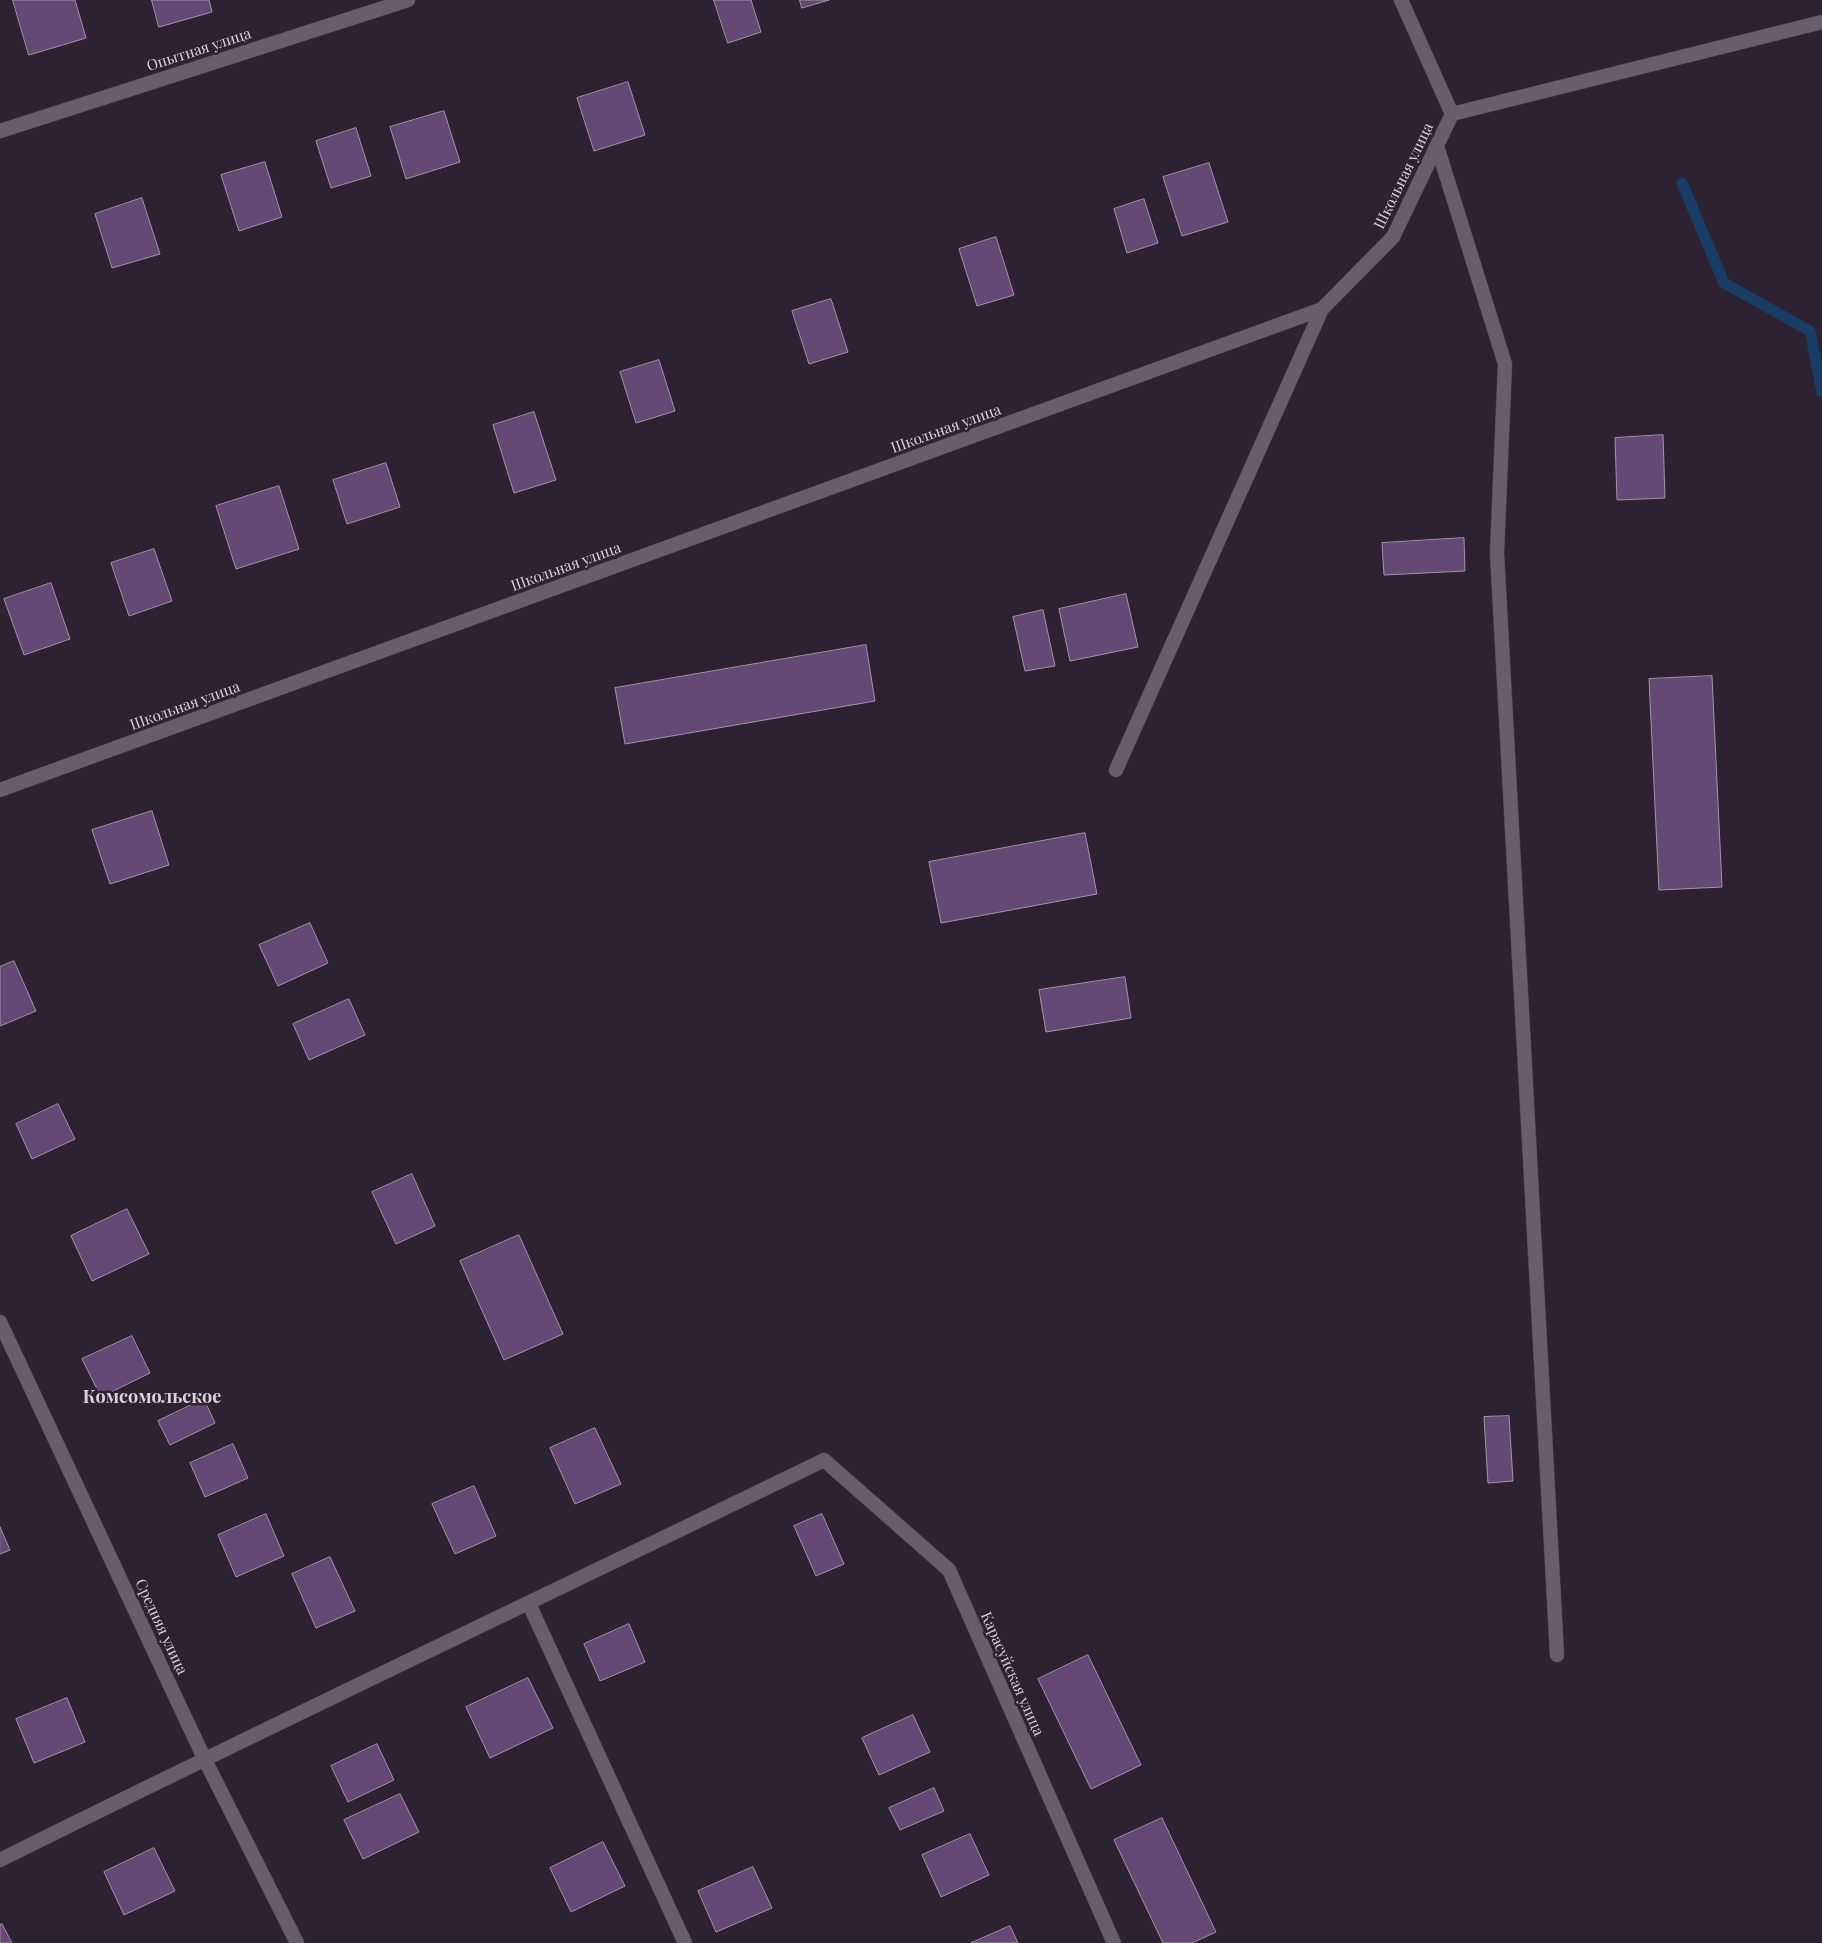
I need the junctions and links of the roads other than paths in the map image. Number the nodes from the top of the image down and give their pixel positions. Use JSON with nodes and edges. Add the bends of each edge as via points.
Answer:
{"nodes":[{"id":1,"x":408,"y":0,"type":"edge"},
{"id":2,"x":1400,"y":0,"type":"edge"},
{"id":3,"x":1822,"y":22,"type":"edge"},
{"id":4,"x":1452,"y":114,"type":"junction"},
{"id":5,"x":0,"y":131,"type":"edge"},
{"id":6,"x":1437,"y":146,"type":"junction"},
{"id":7,"x":1322,"y":309,"type":"junction"},
{"id":8,"x":1116,"y":770,"type":"dead end"},
{"id":9,"x":0,"y":790,"type":"edge"},
{"id":10,"x":0,"y":1322,"type":"edge"},
{"id":11,"x":529,"y":1604,"type":"junction"},
{"id":12,"x":1556,"y":1655,"type":"dead end"},
{"id":13,"x":204,"y":1758,"type":"junction"},
{"id":14,"x":0,"y":1860,"type":"edge"},
{"id":15,"x":297,"y":1943,"type":"edge"},
{"id":16,"x":685,"y":1943,"type":"edge"},
{"id":17,"x":1114,"y":1943,"type":"edge"}],
"edges":[{"from":1,"to":5,"type":"street","name":"Опытная улица"},
{"from":2,"to":4,"type":"street"},
{"from":3,"to":4,"type":"street","name":"Школьная улица"},
{"from":4,"to":6,"type":"street","name":"Школьная улица"},
{"from":6,"to":7,"type":"street","name":"Школьная улица","via":[[1393,237]]},
{"from":6,"to":12,"type":"street","via":[[1505,364],[1497,554]]},
{"from":7,"to":8,"type":"street"},
{"from":7,"to":9,"type":"street","name":"Школьная улица"},
{"from":10,"to":13,"type":"street","name":"Средняя улица"},
{"from":11,"to":13,"type":"street"},
{"from":11,"to":16,"type":"street"},
{"from":11,"to":17,"type":"street","name":"Карасуйская улица","via":[[824,1460],[949,1570]]},
{"from":13,"to":14,"type":"street"},
{"from":13,"to":15,"type":"street","name":"Средняя улица"}]}
